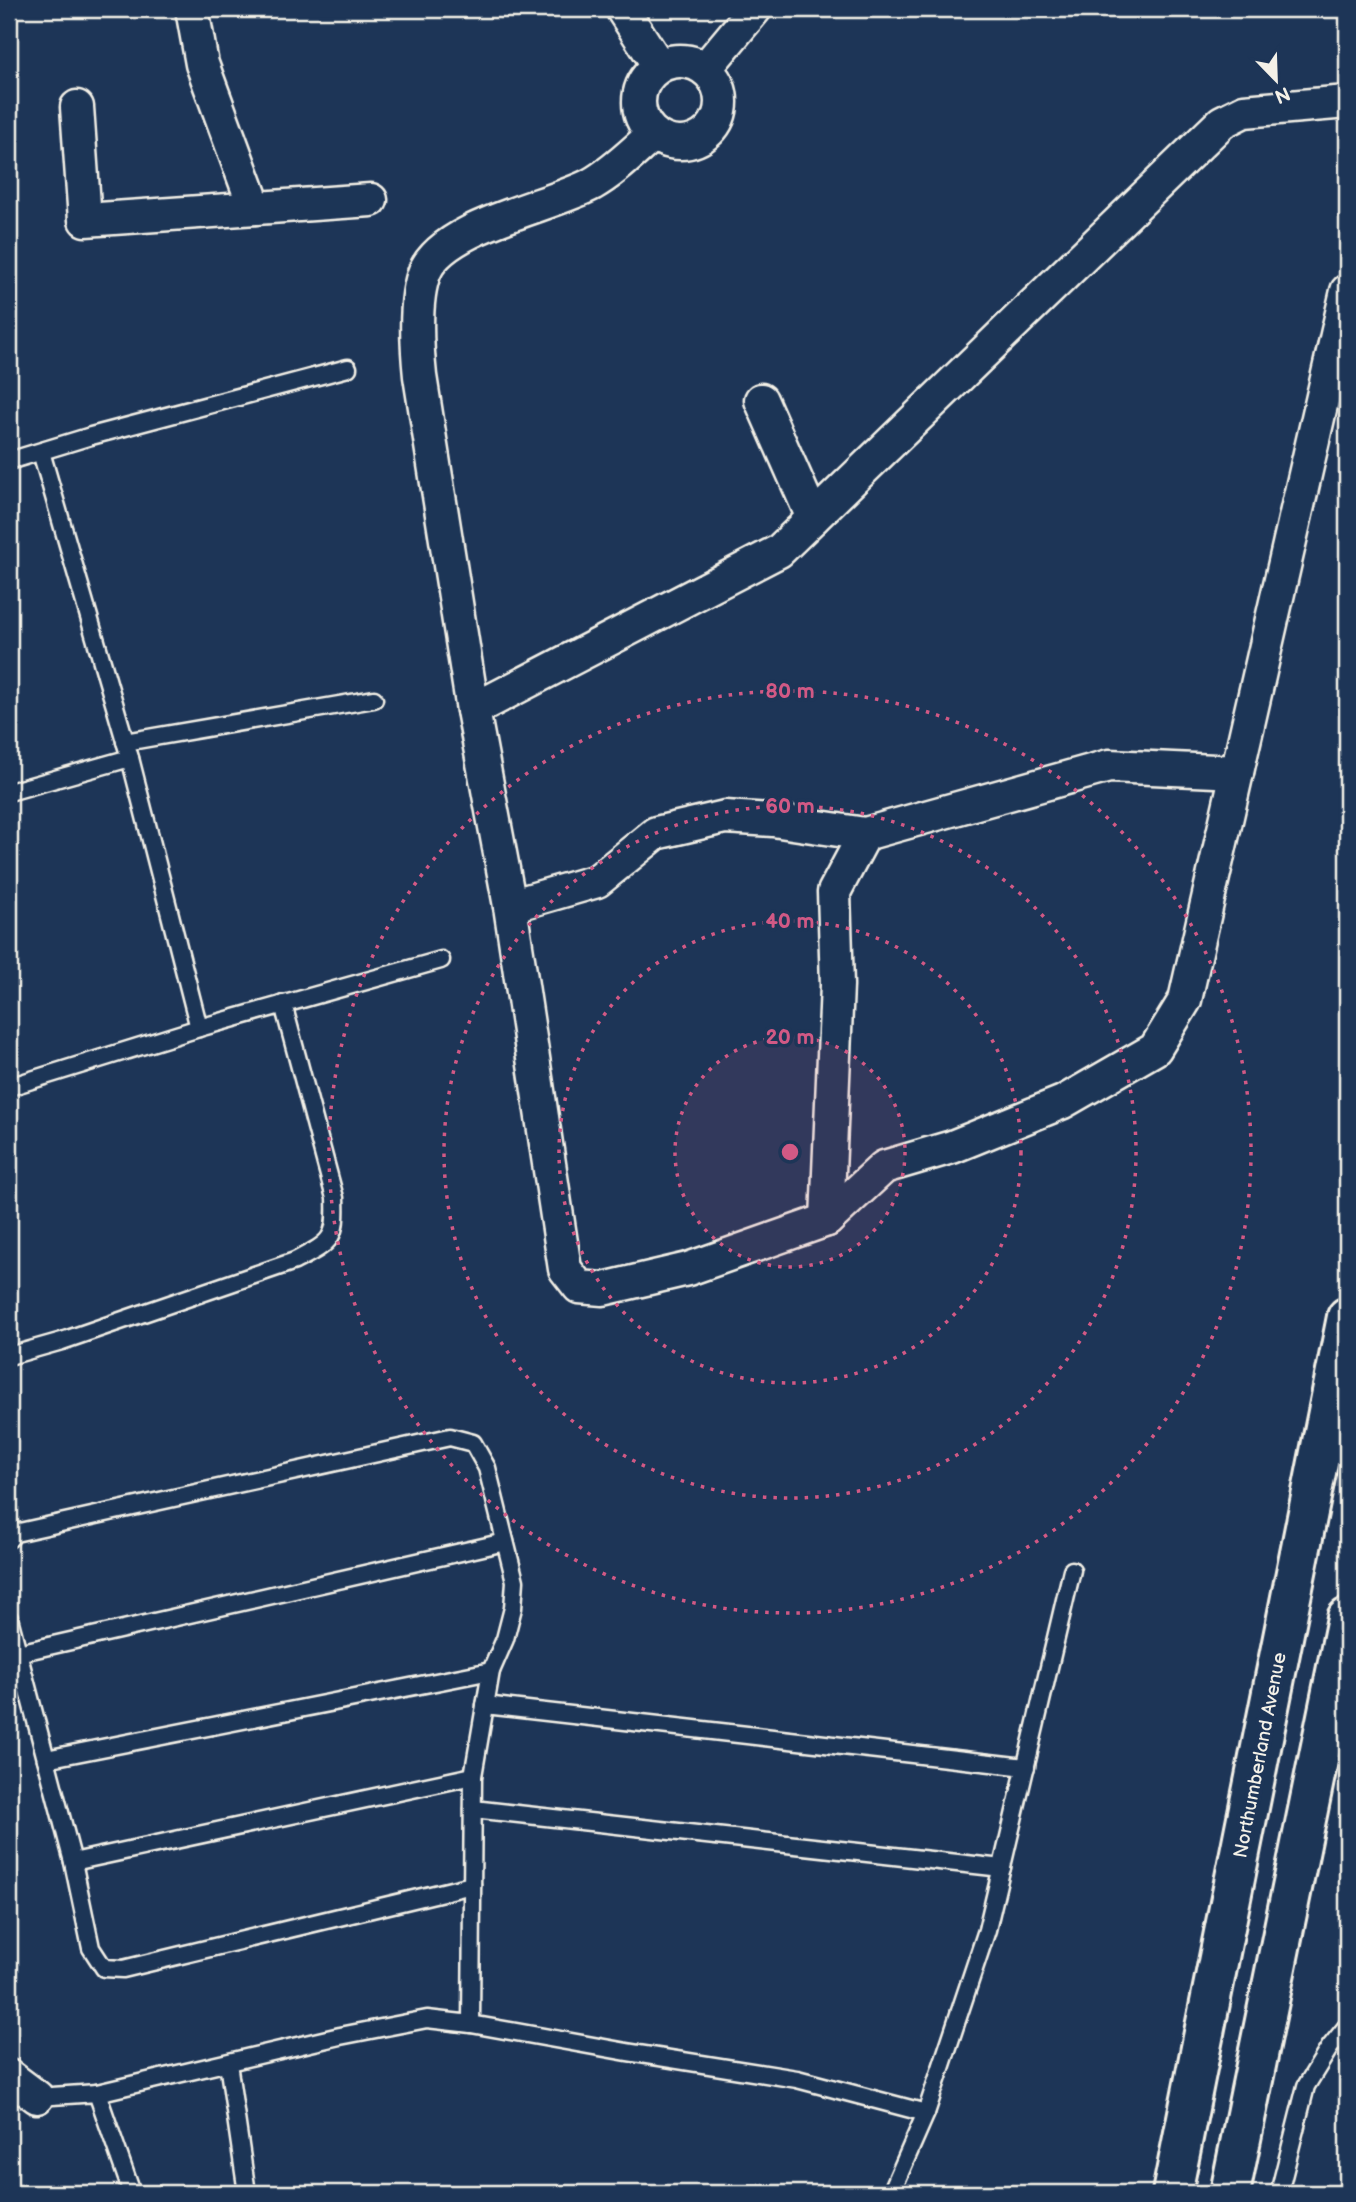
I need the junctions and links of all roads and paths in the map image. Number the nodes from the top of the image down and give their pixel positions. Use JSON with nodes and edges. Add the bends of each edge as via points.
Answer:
{"nodes":[{"id":1,"x":192,"y":9,"type":"edge"},
{"id":2,"x":622,"y":9,"type":"edge"},
{"id":3,"x":755,"y":9,"type":"edge"},
{"id":4,"x":659,"y":66,"type":"junction"},
{"id":5,"x":705,"y":69,"type":"junction"},
{"id":6,"x":1347,"y":102,"type":"edge"},
{"id":7,"x":77,"y":107,"type":"dead end"},
{"id":8,"x":654,"y":134,"type":"junction"},
{"id":9,"x":371,"y":200,"type":"dead end"},
{"id":10,"x":256,"y":208,"type":"junction"},
{"id":11,"x":1347,"y":291,"type":"edge"},
{"id":12,"x":348,"y":368,"type":"dead end"},
{"id":13,"x":761,"y":400,"type":"dead end"},
{"id":14,"x":41,"y":452,"type":"junction"},
{"id":15,"x":9,"y":461,"type":"edge"},
{"id":16,"x":813,"y":518,"type":"junction"},
{"id":17,"x":374,"y":699,"type":"dead end"},
{"id":18,"x":473,"y":710,"type":"junction"},
{"id":19,"x":125,"y":741,"type":"junction"},
{"id":20,"x":130,"y":758,"type":"junction"},
{"id":21,"x":1237,"y":772,"type":"junction"},
{"id":22,"x":9,"y":792,"type":"edge"},
{"id":23,"x":866,"y":834,"type":"junction"},
{"id":24,"x":510,"y":906,"type":"junction"},
{"id":25,"x":441,"y":960,"type":"dead end"},
{"id":26,"x":283,"y":1004,"type":"junction"},
{"id":27,"x":199,"y":1028,"type":"junction"},
{"id":28,"x":9,"y":1087,"type":"edge"},
{"id":29,"x":827,"y":1220,"type":"junction"},
{"id":30,"x":1347,"y":1317,"type":"edge"},
{"id":31,"x":9,"y":1356,"type":"edge"},
{"id":32,"x":9,"y":1539,"type":"edge"},
{"id":33,"x":505,"y":1542,"type":"junction"},
{"id":34,"x":1072,"y":1570,"type":"dead end"},
{"id":35,"x":9,"y":1618,"type":"edge"},
{"id":36,"x":1347,"y":1618,"type":"edge"},
{"id":37,"x":18,"y":1653,"type":"junction"},
{"id":38,"x":491,"y":1671,"type":"junction"},
{"id":39,"x":485,"y":1705,"type":"junction"},
{"id":40,"x":46,"y":1759,"type":"junction"},
{"id":41,"x":1026,"y":1767,"type":"junction"},
{"id":42,"x":473,"y":1776,"type":"junction"},
{"id":43,"x":473,"y":1809,"type":"junction"},
{"id":44,"x":73,"y":1862,"type":"junction"},
{"id":45,"x":1002,"y":1868,"type":"junction"},
{"id":46,"x":472,"y":1885,"type":"junction"},
{"id":47,"x":471,"y":2024,"type":"junction"},
{"id":48,"x":1347,"y":2026,"type":"edge"},
{"id":49,"x":228,"y":2063,"type":"junction"},
{"id":50,"x":9,"y":2076,"type":"edge"},
{"id":51,"x":97,"y":2093,"type":"junction"},
{"id":52,"x":37,"y":2097,"type":"joint"},
{"id":53,"x":926,"y":2113,"type":"junction"},
{"id":54,"x":132,"y":2193,"type":"edge"},
{"id":55,"x":247,"y":2193,"type":"edge"},
{"id":56,"x":891,"y":2193,"type":"edge"},
{"id":57,"x":1172,"y":2193,"type":"edge"},
{"id":58,"x":1230,"y":2193,"type":"edge"},
{"id":59,"x":1279,"y":2193,"type":"edge"}],
"edges":[{"from":1,"to":10,"type":"street","via":[[202,64]]},
{"from":2,"to":4,"type":"street"},
{"from":3,"to":5,"type":"street"},
{"from":4,"to":5,"type":"street","via":[[691,62]]},
{"from":4,"to":8,"type":"street","via":[[640,91],[643,122]]},
{"from":5,"to":8,"type":"street","via":[[721,97],[712,127],[685,143]]},
{"from":6,"to":16,"type":"street","via":[[1244,111],[1222,122]]},
{"from":7,"to":10,"type":"street","via":[[85,219]]},
{"from":8,"to":18,"type":"street","via":[[592,183],[461,236],[440,249],[425,271],[419,300],[419,364]]},
{"from":9,"to":10,"type":"street"},
{"from":11,"to":21,"type":"street"},
{"from":12,"to":14,"type":"lane"},
{"from":13,"to":16,"type":"street"},
{"from":14,"to":15,"type":"lane"},
{"from":14,"to":19,"type":"lane"},
{"from":16,"to":18,"type":"street","via":[[779,551]]},
{"from":17,"to":19,"type":"lane"},
{"from":18,"to":24,"type":"street"},
{"from":19,"to":20,"type":"lane"},
{"from":20,"to":22,"type":"lane"},
{"from":20,"to":27,"type":"lane"},
{"from":21,"to":23,"type":"street","via":[[1109,766]]},
{"from":21,"to":29,"type":"street","via":[[1185,1000],[1155,1049],[1063,1102],[952,1147],[884,1167]]},
{"from":23,"to":24,"type":"street","via":[[726,817],[656,833],[597,881]]},
{"from":23,"to":29,"type":"street","via":[[834,892],[837,985]]},
{"from":24,"to":29,"type":"street","via":[[565,1269],[579,1287],[603,1289],[688,1269]]},
{"from":25,"to":26,"type":"lane"},
{"from":26,"to":27,"type":"lane"},
{"from":26,"to":31,"type":"lane","via":[[335,1198],[336,1225],[324,1245],[295,1261]]},
{"from":27,"to":28,"type":"lane"},
{"from":30,"to":57,"type":"main road","name":"Northumberland Avenue"},
{"from":32,"to":33,"type":"lane","via":[[15,1533],[450,1437],[473,1443],[487,1468]]},
{"from":33,"to":37,"type":"lane"},
{"from":33,"to":38,"type":"lane","via":[[515,1581],[513,1608]]},
{"from":34,"to":41,"type":"lane"},
{"from":35,"to":37,"type":"lane"},
{"from":36,"to":58,"type":"main road"},
{"from":37,"to":40,"type":"lane"},
{"from":38,"to":39,"type":"lane"},
{"from":38,"to":40,"type":"lane"},
{"from":39,"to":41,"type":"lane"},
{"from":39,"to":42,"type":"lane"},
{"from":40,"to":44,"type":"lane"},
{"from":41,"to":45,"type":"lane"},
{"from":42,"to":43,"type":"lane"},
{"from":42,"to":44,"type":"lane"},
{"from":43,"to":45,"type":"lane"},
{"from":43,"to":46,"type":"lane"},
{"from":44,"to":46,"type":"lane","via":[[91,1948],[104,1968],[123,1969]]},
{"from":45,"to":53,"type":"lane","via":[[987,1930]]},
{"from":46,"to":47,"type":"lane"},
{"from":47,"to":49,"type":"lane","via":[[427,2019]]},
{"from":47,"to":53,"type":"lane","via":[[797,2079]]},
{"from":48,"to":59,"type":"lane","via":[[1306,2086]]},
{"from":49,"to":51,"type":"lane"},
{"from":49,"to":55,"type":"lane"},
{"from":50,"to":52,"type":"street"},
{"from":51,"to":52,"type":"lane"},
{"from":51,"to":54,"type":"lane"},
{"from":53,"to":56,"type":"lane"}]}
